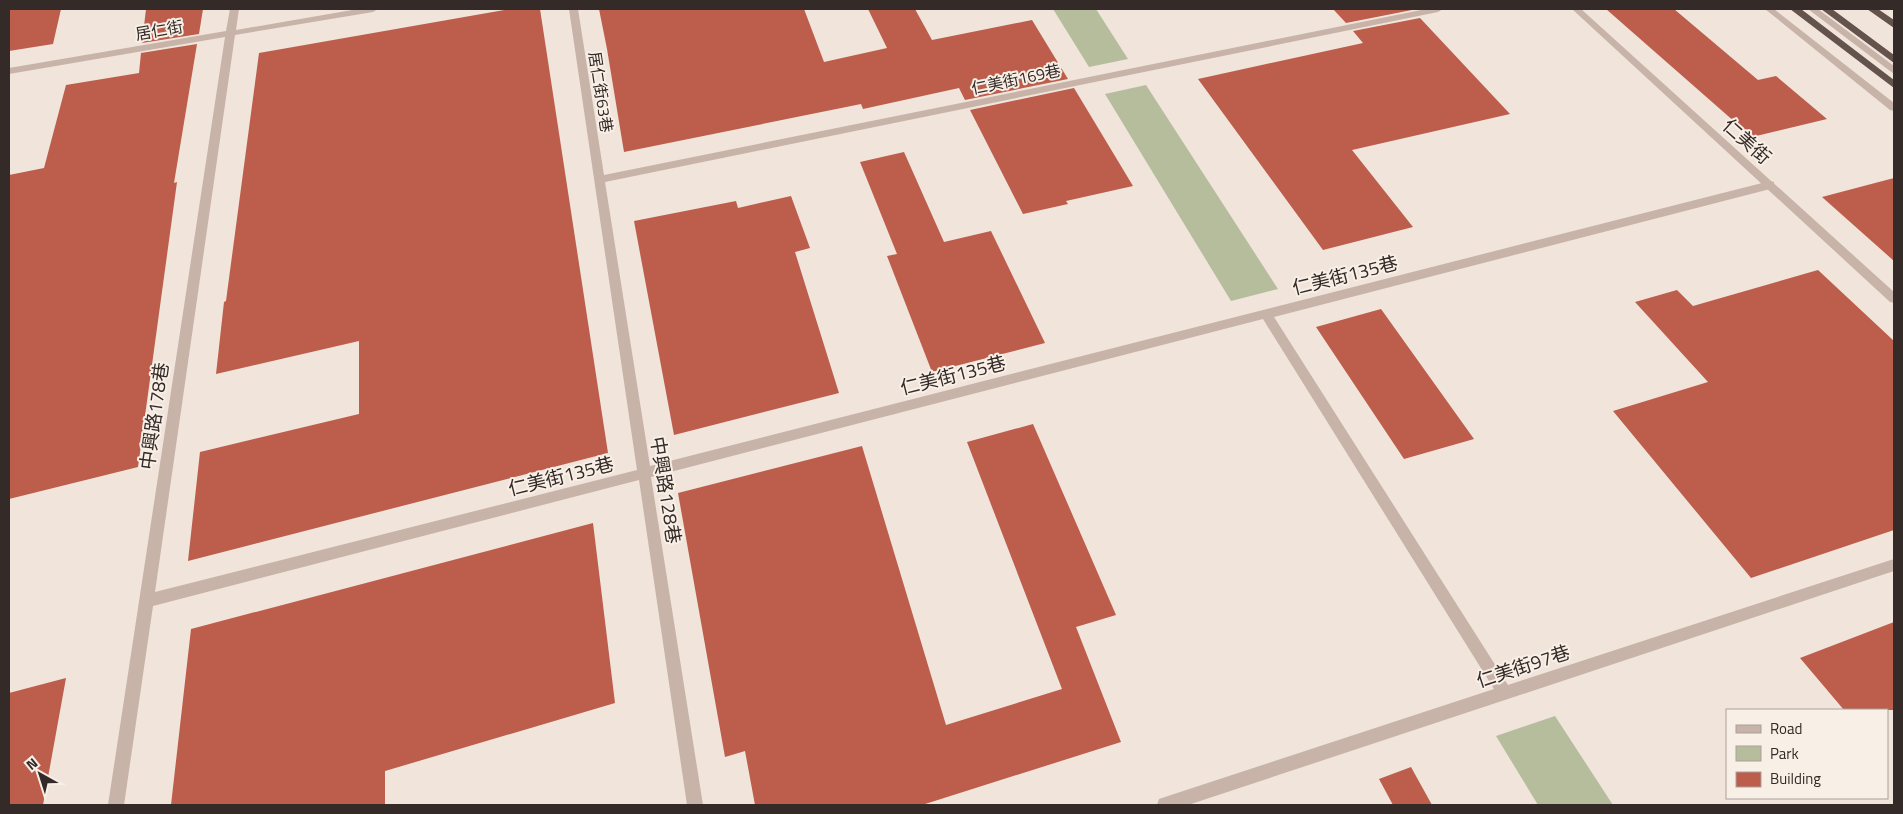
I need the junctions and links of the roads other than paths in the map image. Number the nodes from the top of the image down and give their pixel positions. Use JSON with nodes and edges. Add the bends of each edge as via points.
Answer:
{"nodes":[{"id":1,"x":234,"y":9,"type":"edge"},
{"id":2,"x":373,"y":9,"type":"edge"},
{"id":3,"x":573,"y":9,"type":"edge"},
{"id":4,"x":1438,"y":9,"type":"edge"},
{"id":5,"x":1576,"y":9,"type":"edge"},
{"id":6,"x":1769,"y":9,"type":"edge"},
{"id":7,"x":1794,"y":9,"type":"edge"},
{"id":8,"x":1813,"y":9,"type":"edge"},
{"id":9,"x":1826,"y":9,"type":"edge"},
{"id":10,"x":1872,"y":9,"type":"edge"},
{"id":11,"x":1894,"y":25,"type":"edge"},
{"id":12,"x":231,"y":33,"type":"junction"},
{"id":13,"x":1894,"y":60,"type":"edge"},
{"id":14,"x":9,"y":71,"type":"edge"},
{"id":15,"x":1894,"y":71,"type":"edge"},
{"id":16,"x":1894,"y":85,"type":"edge"},
{"id":17,"x":1894,"y":108,"type":"edge"},
{"id":18,"x":599,"y":180,"type":"junction"},
{"id":19,"x":1770,"y":185,"type":"junction"},
{"id":20,"x":1894,"y":299,"type":"edge"},
{"id":21,"x":1266,"y":314,"type":"junction"},
{"id":22,"x":644,"y":474,"type":"junction"},
{"id":23,"x":1894,"y":565,"type":"edge"},
{"id":24,"x":146,"y":601,"type":"junction"},
{"id":25,"x":1505,"y":693,"type":"junction"},
{"id":26,"x":116,"y":805,"type":"edge"},
{"id":27,"x":695,"y":805,"type":"edge"},
{"id":28,"x":1165,"y":805,"type":"edge"}],
"edges":[{"from":1,"to":12,"type":"street","name":"中興路178巷"},
{"from":2,"to":12,"type":"street","name":"居仁街"},
{"from":3,"to":18,"type":"street","name":"居仁街63巷"},
{"from":4,"to":18,"type":"street","name":"仁美街169巷"},
{"from":5,"to":19,"type":"street","name":"仁美街"},
{"from":6,"to":17,"type":"street"},
{"from":7,"to":16,"type":"highway"},
{"from":8,"to":15,"type":"street"},
{"from":9,"to":13,"type":"highway"},
{"from":10,"to":11,"type":"highway"},
{"from":12,"to":14,"type":"street","name":"居仁街"},
{"from":12,"to":24,"type":"street","name":"中興路178巷"},
{"from":18,"to":22,"type":"street","name":"中興路128巷"},
{"from":19,"to":20,"type":"street","name":"仁美街"},
{"from":19,"to":21,"type":"street","name":"仁美街135巷"},
{"from":21,"to":22,"type":"street","name":"仁美街135巷"},
{"from":21,"to":25,"type":"street"},
{"from":22,"to":24,"type":"street","name":"仁美街135巷"},
{"from":22,"to":27,"type":"street","name":"中興路128巷"},
{"from":23,"to":25,"type":"street","name":"仁美街97巷"},
{"from":24,"to":26,"type":"street","name":"中興路178巷"},
{"from":25,"to":28,"type":"street","name":"仁美街97巷"}]}
